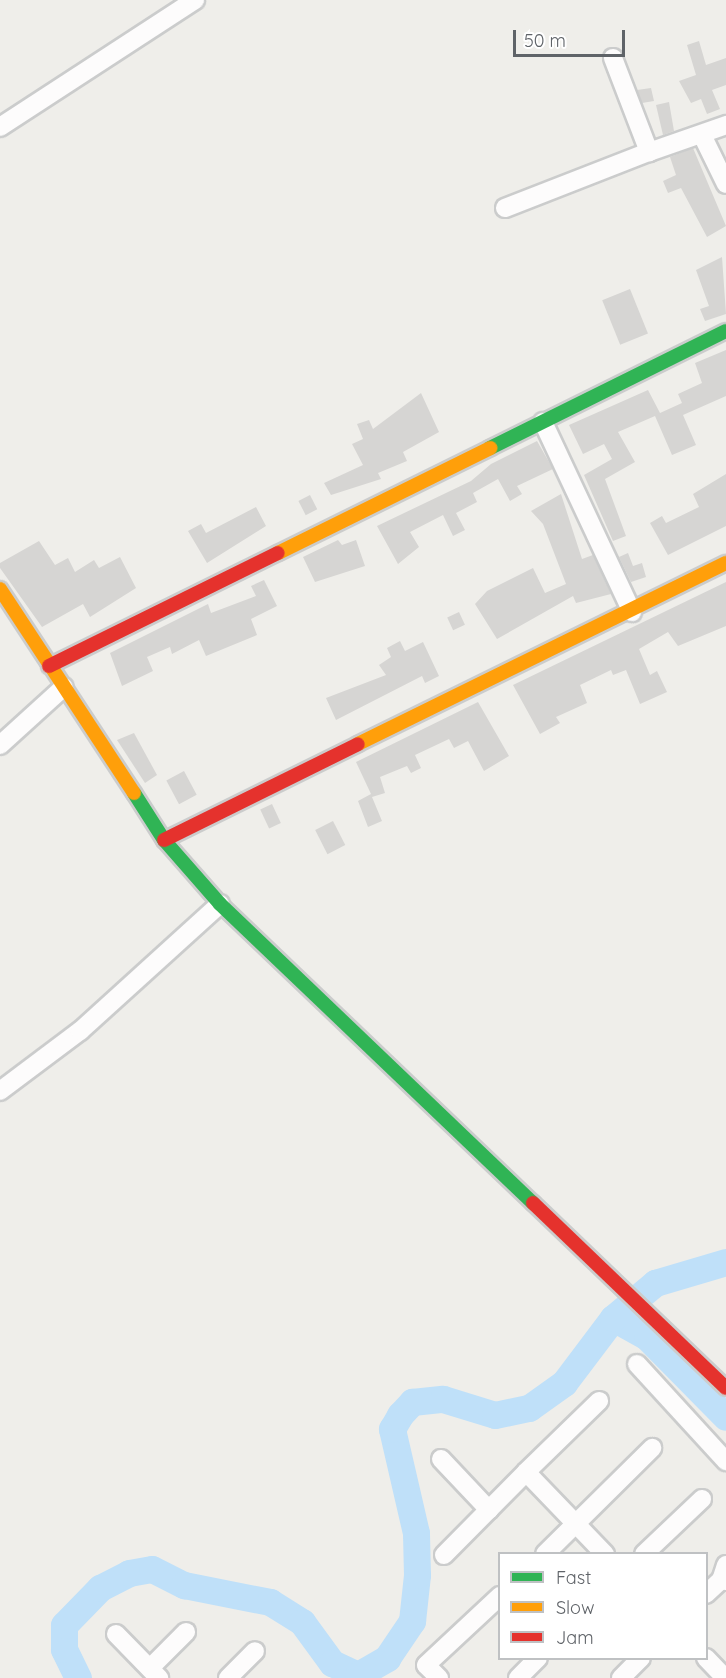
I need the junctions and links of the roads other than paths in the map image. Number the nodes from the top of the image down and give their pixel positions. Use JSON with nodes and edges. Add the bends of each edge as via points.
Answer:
{"nodes":[{"id":1,"x":195,"y":0,"type":"edge"},
{"id":2,"x":613,"y":58,"type":"dead end"},
{"id":3,"x":726,"y":125,"type":"edge"},
{"id":4,"x":0,"y":127,"type":"edge"},
{"id":5,"x":703,"y":137,"type":"junction"},
{"id":6,"x":649,"y":152,"type":"junction"},
{"id":7,"x":726,"y":184,"type":"edge"},
{"id":8,"x":505,"y":208,"type":"dead end"},
{"id":9,"x":726,"y":331,"type":"edge"},
{"id":10,"x":543,"y":422,"type":"junction"},
{"id":11,"x":726,"y":563,"type":"edge"},
{"id":12,"x":0,"y":589,"type":"edge"},
{"id":13,"x":632,"y":612,"type":"junction"},
{"id":14,"x":49,"y":666,"type":"junction"},
{"id":15,"x":64,"y":687,"type":"junction"},
{"id":16,"x":0,"y":746,"type":"edge"},
{"id":17,"x":164,"y":840,"type":"junction"},
{"id":18,"x":220,"y":904,"type":"junction"},
{"id":19,"x":0,"y":1091,"type":"edge"},
{"id":20,"x":637,"y":1364,"type":"dead end"},
{"id":21,"x":726,"y":1388,"type":"edge"},
{"id":22,"x":599,"y":1401,"type":"dead end"},
{"id":23,"x":652,"y":1448,"type":"dead end"},
{"id":24,"x":441,"y":1459,"type":"dead end"},
{"id":25,"x":726,"y":1461,"type":"edge"},
{"id":26,"x":526,"y":1472,"type":"junction"},
{"id":27,"x":702,"y":1499,"type":"dead end"},
{"id":28,"x":489,"y":1509,"type":"junction"},
{"id":29,"x":576,"y":1524,"type":"junction"},
{"id":30,"x":547,"y":1552,"type":"edge"},
{"id":31,"x":603,"y":1552,"type":"edge"},
{"id":32,"x":646,"y":1552,"type":"edge"},
{"id":33,"x":444,"y":1555,"type":"dead end"},
{"id":34,"x":724,"y":1575,"type":"edge"},
{"id":35,"x":708,"y":1592,"type":"edge"},
{"id":36,"x":498,"y":1598,"type":"edge"},
{"id":37,"x":186,"y":1632,"type":"dead end"},
{"id":38,"x":116,"y":1634,"type":"dead end"},
{"id":39,"x":255,"y":1651,"type":"dead end"},
{"id":40,"x":537,"y":1660,"type":"edge"},
{"id":41,"x":639,"y":1660,"type":"edge"},
{"id":42,"x":708,"y":1660,"type":"edge"},
{"id":43,"x":155,"y":1673,"type":"edge"},
{"id":44,"x":724,"y":1677,"type":"edge"},
{"id":45,"x":228,"y":1678,"type":"edge"},
{"id":46,"x":439,"y":1678,"type":"edge"},
{"id":47,"x":518,"y":1678,"type":"edge"},
{"id":48,"x":621,"y":1678,"type":"edge"}],
"edges":[{"from":1,"to":4,"type":"street"},
{"from":2,"to":6,"type":"street"},
{"from":3,"to":5,"type":"street"},
{"from":5,"to":6,"type":"street"},
{"from":5,"to":7,"type":"street"},
{"from":6,"to":8,"type":"street"},
{"from":9,"to":10,"type":"street"},
{"from":10,"to":13,"type":"street"},
{"from":10,"to":14,"type":"street"},
{"from":11,"to":13,"type":"street"},
{"from":12,"to":14,"type":"street"},
{"from":13,"to":17,"type":"street"},
{"from":14,"to":15,"type":"street"},
{"from":15,"to":16,"type":"street"},
{"from":15,"to":17,"type":"street"},
{"from":17,"to":18,"type":"street"},
{"from":18,"to":19,"type":"street","via":[[80,1031]]},
{"from":18,"to":21,"type":"street"},
{"from":20,"to":25,"type":"street"},
{"from":22,"to":26,"type":"street"},
{"from":23,"to":29,"type":"street"},
{"from":24,"to":28,"type":"street"},
{"from":26,"to":28,"type":"street"},
{"from":26,"to":29,"type":"street"},
{"from":27,"to":32,"type":"street"},
{"from":28,"to":33,"type":"street"},
{"from":29,"to":30,"type":"street"},
{"from":29,"to":31,"type":"street"},
{"from":34,"to":35,"type":"street"},
{"from":36,"to":46,"type":"street","via":[[426,1665]]},
{"from":37,"to":43,"type":"street"},
{"from":38,"to":43,"type":"street"},
{"from":39,"to":45,"type":"street"},
{"from":40,"to":47,"type":"street"},
{"from":41,"to":48,"type":"street"},
{"from":42,"to":44,"type":"street"}]}
